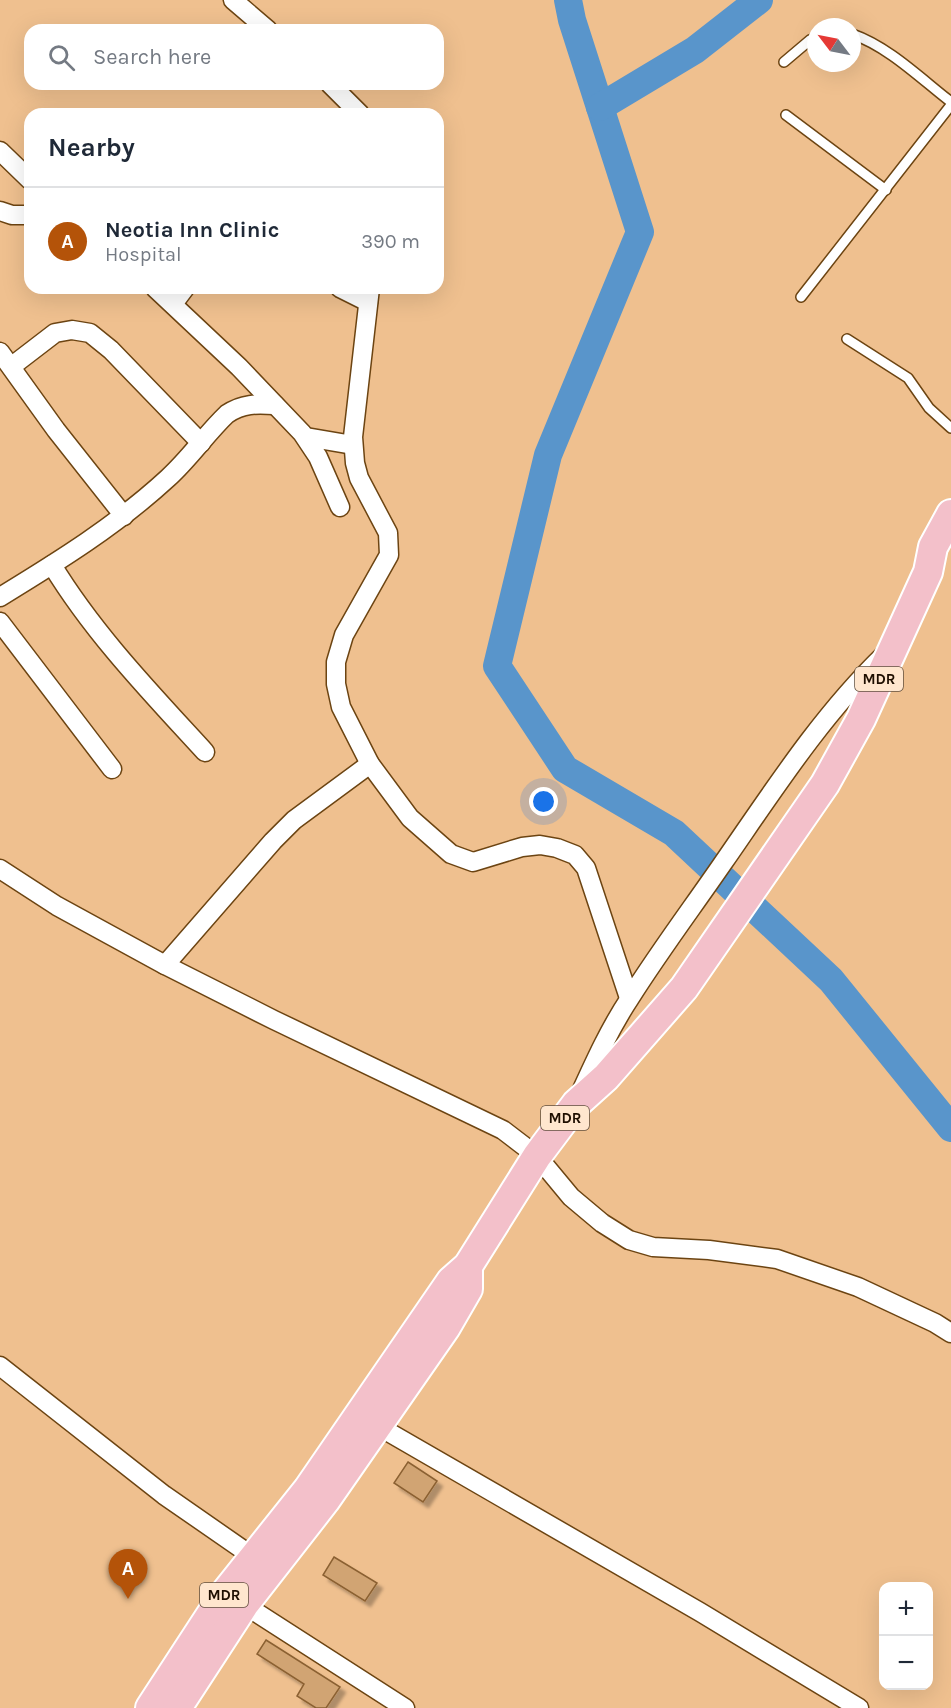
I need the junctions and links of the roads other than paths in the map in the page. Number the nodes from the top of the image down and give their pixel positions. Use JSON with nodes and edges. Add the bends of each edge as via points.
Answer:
{"nodes":[{"id":1,"x":233,"y":0,"type":"edge"},
{"id":2,"x":261,"y":24,"type":"edge"},
{"id":3,"x":861,"y":37,"type":"edge"},
{"id":4,"x":807,"y":43,"type":"edge"},
{"id":5,"x":784,"y":62,"type":"dead end"},
{"id":6,"x":336,"y":90,"type":"edge"},
{"id":7,"x":951,"y":103,"type":"edge"},
{"id":8,"x":354,"y":108,"type":"edge"},
{"id":9,"x":786,"y":115,"type":"dead end"},
{"id":10,"x":0,"y":152,"type":"edge"},
{"id":11,"x":24,"y":174,"type":"edge"},
{"id":12,"x":886,"y":190,"type":"junction"},
{"id":13,"x":0,"y":211,"type":"edge"},
{"id":14,"x":24,"y":215,"type":"edge"},
{"id":15,"x":162,"y":294,"type":"edge"},
{"id":16,"x":180,"y":294,"type":"edge"},
{"id":17,"x":369,"y":295,"type":"edge"},
{"id":18,"x":801,"y":297,"type":"dead end"},
{"id":19,"x":173,"y":304,"type":"junction"},
{"id":20,"x":847,"y":339,"type":"dead end"},
{"id":21,"x":6,"y":359,"type":"edge"},
{"id":22,"x":275,"y":405,"type":"junction"},
{"id":23,"x":951,"y":428,"type":"edge"},
{"id":24,"x":306,"y":437,"type":"junction"},
{"id":25,"x":201,"y":443,"type":"junction"},
{"id":26,"x":353,"y":446,"type":"junction"},
{"id":27,"x":340,"y":507,"type":"dead end"},
{"id":28,"x":951,"y":514,"type":"edge"},
{"id":29,"x":124,"y":516,"type":"junction"},
{"id":30,"x":951,"y":554,"type":"edge"},
{"id":31,"x":52,"y":565,"type":"junction"},
{"id":32,"x":928,"y":572,"type":"junction"},
{"id":33,"x":0,"y":597,"type":"edge"},
{"id":34,"x":0,"y":622,"type":"edge"},
{"id":35,"x":894,"y":646,"type":"junction"},
{"id":36,"x":205,"y":752,"type":"dead end"},
{"id":37,"x":370,"y":764,"type":"junction"},
{"id":38,"x":112,"y":769,"type":"dead end"},
{"id":39,"x":0,"y":869,"type":"edge"},
{"id":40,"x":165,"y":965,"type":"junction"},
{"id":41,"x":629,"y":998,"type":"junction"},
{"id":42,"x":576,"y":1104,"type":"junction"},
{"id":43,"x":537,"y":1156,"type":"junction"},
{"id":44,"x":951,"y":1334,"type":"edge"},
{"id":45,"x":0,"y":1365,"type":"edge"},
{"id":46,"x":400,"y":1374,"type":"junction"},
{"id":47,"x":378,"y":1426,"type":"junction"},
{"id":48,"x":339,"y":1462,"type":"junction"},
{"id":49,"x":263,"y":1564,"type":"junction"},
{"id":50,"x":235,"y":1599,"type":"junction"},
{"id":51,"x":150,"y":1708,"type":"edge"},
{"id":52,"x":177,"y":1708,"type":"edge"},
{"id":53,"x":405,"y":1708,"type":"edge"},
{"id":54,"x":859,"y":1708,"type":"edge"}],
"edges":[{"from":1,"to":2,"type":"street"},
{"from":3,"to":7,"type":"lane"},
{"from":4,"to":5,"type":"lane"},
{"from":6,"to":8,"type":"street"},
{"from":7,"to":12,"type":"lane"},
{"from":9,"to":12,"type":"lane"},
{"from":10,"to":11,"type":"street"},
{"from":12,"to":18,"type":"lane"},
{"from":13,"to":14,"type":"street"},
{"from":15,"to":19,"type":"street"},
{"from":16,"to":19,"type":"street"},
{"from":17,"to":26,"type":"street"},
{"from":19,"to":22,"type":"street"},
{"from":20,"to":23,"type":"lane","via":[[908,378],[929,408]]},
{"from":21,"to":25,"type":"street","via":[[55,333],[90,333]]},
{"from":21,"to":29,"type":"street"},
{"from":22,"to":24,"type":"street"},
{"from":22,"to":25,"type":"street","via":[[237,407]]},
{"from":24,"to":26,"type":"street"},
{"from":24,"to":27,"type":"street"},
{"from":25,"to":29,"type":"street"},
{"from":26,"to":37,"type":"street","via":[[359,478],[388,532],[389,555],[345,634],[336,662],[341,707]]},
{"from":28,"to":32,"type":"main road","number":"MDR","via":[[933,547]]},
{"from":29,"to":31,"type":"street"},
{"from":30,"to":32,"type":"main road","number":"MDR"},
{"from":31,"to":33,"type":"street"},
{"from":31,"to":36,"type":"street","via":[[72,598]]},
{"from":32,"to":35,"type":"main road","number":"MDR"},
{"from":34,"to":38,"type":"street"},
{"from":35,"to":41,"type":"street","via":[[855,683],[792,763]]},
{"from":35,"to":42,"type":"main road","number":"MDR","via":[[861,719],[825,784],[684,988],[606,1077]]},
{"from":37,"to":40,"type":"street","via":[[294,820]]},
{"from":37,"to":41,"type":"street","via":[[410,818],[451,854],[472,862],[540,845],[575,855],[586,868]]},
{"from":39,"to":40,"type":"street","via":[[57,906]]},
{"from":40,"to":43,"type":"street","via":[[503,1130]]},
{"from":41,"to":42,"type":"street"},
{"from":42,"to":43,"type":"main road","number":"MDR"},
{"from":43,"to":44,"type":"street","via":[[571,1197],[629,1240],[653,1247],[777,1259],[858,1287]]},
{"from":43,"to":46,"type":"main road","number":"MDR","via":[[468,1266],[468,1289],[437,1321]]},
{"from":45,"to":49,"type":"street","via":[[164,1495]]},
{"from":46,"to":47,"type":"main road","number":"MDR"},
{"from":46,"to":48,"type":"main road","number":"MDR"},
{"from":47,"to":48,"type":"main road","number":"MDR"},
{"from":47,"to":54,"type":"street"},
{"from":48,"to":49,"type":"main road","number":"MDR"},
{"from":49,"to":50,"type":"main road","number":"MDR"},
{"from":50,"to":51,"type":"main road","number":"MDR"},
{"from":50,"to":52,"type":"main road","number":"MDR"},
{"from":50,"to":53,"type":"street"}]}
